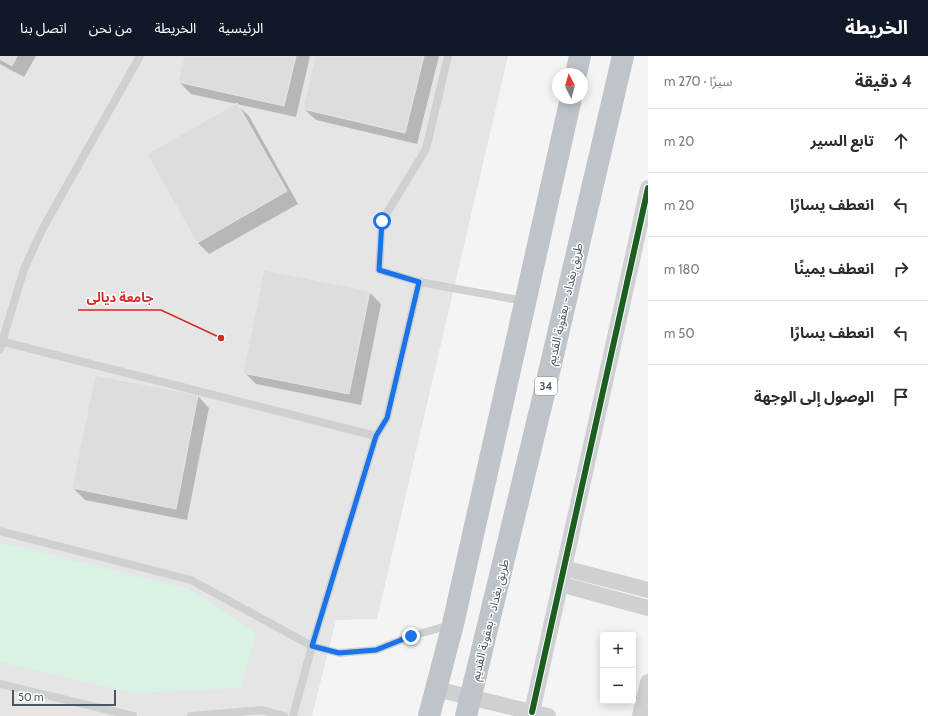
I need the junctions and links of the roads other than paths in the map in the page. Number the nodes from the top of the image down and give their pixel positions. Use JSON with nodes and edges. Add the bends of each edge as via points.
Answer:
{"nodes":[{"id":1,"x":140,"y":56,"type":"edge"},
{"id":2,"x":448,"y":56,"type":"edge"},
{"id":3,"x":580,"y":56,"type":"edge"},
{"id":4,"x":622,"y":56,"type":"edge"},
{"id":5,"x":577,"y":68,"type":"edge"},
{"id":6,"x":570,"y":104,"type":"edge"},
{"id":7,"x":648,"y":188,"type":"edge"},
{"id":8,"x":643,"y":232,"type":"edge"},
{"id":9,"x":419,"y":282,"type":"junction"},
{"id":10,"x":526,"y":301,"type":"junction"},
{"id":11,"x":1,"y":344,"type":"edge"},
{"id":12,"x":376,"y":436,"type":"junction"},
{"id":13,"x":0,"y":531,"type":"edge"},
{"id":14,"x":564,"y":568,"type":"junction"},
{"id":15,"x":560,"y":584,"type":"junction"},
{"id":16,"x":648,"y":590,"type":"edge"},
{"id":17,"x":648,"y":608,"type":"edge"},
{"id":18,"x":453,"y":624,"type":"junction"},
{"id":19,"x":312,"y":646,"type":"junction"},
{"id":20,"x":648,"y":682,"type":"edge"},
{"id":21,"x":0,"y":684,"type":"edge"},
{"id":22,"x":436,"y":689,"type":"junction"},
{"id":23,"x":469,"y":707,"type":"edge"},
{"id":24,"x":532,"y":712,"type":"junction"},
{"id":25,"x":133,"y":716,"type":"edge"},
{"id":26,"x":191,"y":716,"type":"edge"},
{"id":27,"x":284,"y":716,"type":"edge"},
{"id":28,"x":293,"y":716,"type":"edge"},
{"id":29,"x":428,"y":716,"type":"edge"},
{"id":30,"x":548,"y":716,"type":"edge"},
{"id":31,"x":640,"y":716,"type":"edge"}],
"edges":[{"from":1,"to":11,"type":"lane","via":[[43,228],[24,268]]},
{"from":2,"to":9,"type":"lane","via":[[426,149],[382,221],[379,270]]},
{"from":3,"to":5,"type":"highway"},
{"from":4,"to":23,"type":"highway","name":"طريق بغداد - بعقوبة القديم","number":"34"},
{"from":6,"to":10,"type":"highway"},
{"from":7,"to":8,"type":"street"},
{"from":8,"to":14,"type":"street"},
{"from":9,"to":10,"type":"lane"},
{"from":9,"to":12,"type":"lane","via":[[387,418]]},
{"from":10,"to":18,"type":"highway"},
{"from":11,"to":12,"type":"lane"},
{"from":12,"to":19,"type":"lane"},
{"from":13,"to":19,"type":"lane","via":[[191,580]]},
{"from":14,"to":15,"type":"street"},
{"from":14,"to":16,"type":"street"},
{"from":15,"to":17,"type":"street"},
{"from":15,"to":24,"type":"street"},
{"from":18,"to":19,"type":"lane","via":[[411,636],[376,650],[339,653]]},
{"from":18,"to":22,"type":"highway"},
{"from":19,"to":28,"type":"lane"},
{"from":20,"to":31,"type":"street"},
{"from":21,"to":25,"type":"lane"},
{"from":22,"to":23,"type":"street"},
{"from":22,"to":29,"type":"highway"},
{"from":23,"to":24,"type":"street"},
{"from":24,"to":30,"type":"street"},
{"from":26,"to":27,"type":"lane","via":[[262,710]]}]}
